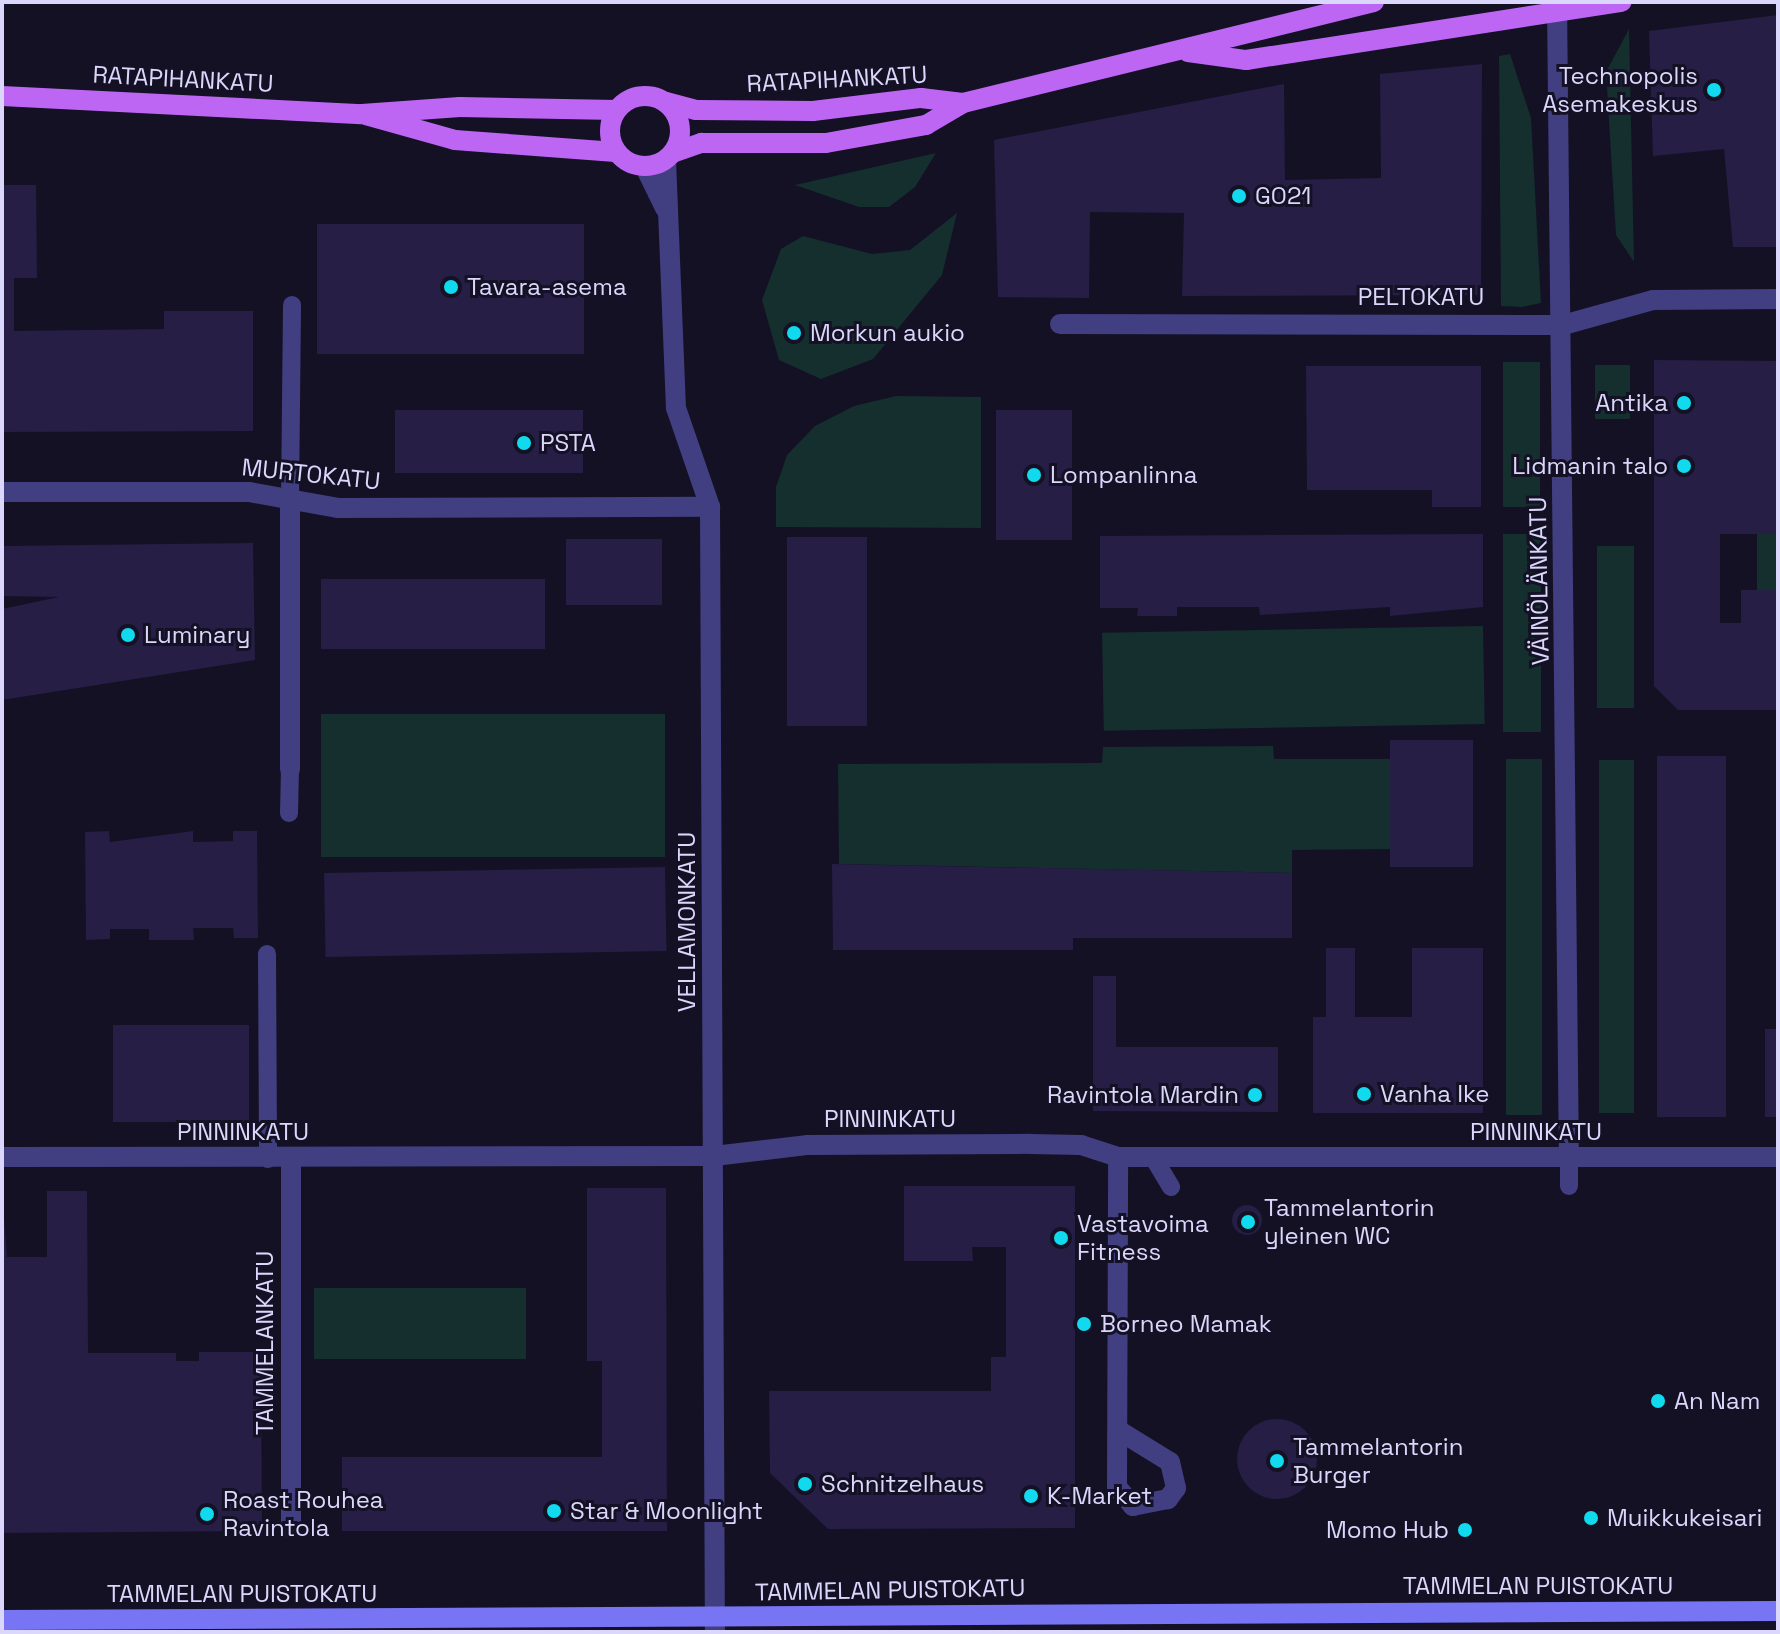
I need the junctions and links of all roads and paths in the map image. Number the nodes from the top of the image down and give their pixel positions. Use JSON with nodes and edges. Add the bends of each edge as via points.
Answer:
{"nodes":[{"id":1,"x":1374,"y":2,"type":"edge"},
{"id":2,"x":1622,"y":2,"type":"edge"},
{"id":3,"x":1557,"y":7,"type":"edge"},
{"id":4,"x":1188,"y":52,"type":"junction"},
{"id":5,"x":2,"y":96,"type":"edge"},
{"id":6,"x":666,"y":102,"type":"junction"},
{"id":7,"x":963,"y":103,"type":"junction"},
{"id":8,"x":616,"y":110,"type":"junction"},
{"id":9,"x":362,"y":114,"type":"junction"},
{"id":10,"x":616,"y":152,"type":"junction"},
{"id":11,"x":670,"y":156,"type":"junction"},
{"id":12,"x":645,"y":167,"type":"junction"},
{"id":13,"x":670,"y":219,"type":"junction"},
{"id":14,"x":1778,"y":299,"type":"edge"},
{"id":15,"x":292,"y":305,"type":"dead end"},
{"id":16,"x":1060,"y":324,"type":"dead end"},
{"id":17,"x":1563,"y":325,"type":"junction"},
{"id":18,"x":2,"y":492,"type":"edge"},
{"id":19,"x":290,"y":499,"type":"junction"},
{"id":20,"x":710,"y":507,"type":"junction"},
{"id":21,"x":290,"y":769,"type":"joint"},
{"id":22,"x":289,"y":813,"type":"dead end"},
{"id":23,"x":267,"y":954,"type":"dead end"},
{"id":24,"x":714,"y":1156,"type":"junction"},
{"id":25,"x":2,"y":1157,"type":"edge"},
{"id":26,"x":1118,"y":1157,"type":"junction"},
{"id":27,"x":1153,"y":1157,"type":"junction"},
{"id":28,"x":1778,"y":1157,"type":"edge"},
{"id":29,"x":291,"y":1158,"type":"junction"},
{"id":30,"x":268,"y":1159,"type":"junction"},
{"id":31,"x":1569,"y":1159,"type":"junction"},
{"id":32,"x":1569,"y":1186,"type":"dead end"},
{"id":33,"x":1171,"y":1187,"type":"dead end"},
{"id":34,"x":1118,"y":1430,"type":"junction"},
{"id":35,"x":291,"y":1528,"type":"dead end"},
{"id":36,"x":1778,"y":1611,"type":"edge"},
{"id":37,"x":2,"y":1620,"type":"edge"},
{"id":38,"x":1112,"y":1622,"type":"edge"},
{"id":39,"x":716,"y":1625,"type":"edge"}],
"edges":[{"from":1,"to":4,"type":"main road","name":"RATAPIHANKATU","via":[[1242,30]]},
{"from":2,"to":3,"type":"main road","name":"RATAPIHANKATU"},
{"from":3,"to":4,"type":"main road","name":"RATAPIHANKATU","via":[[1246,60]]},
{"from":3,"to":17,"type":"street","name":"VÄINÖLÄNKATU"},
{"from":4,"to":7,"type":"main road","name":"RATAPIHANKATU"},
{"from":5,"to":9,"type":"main road","name":"RATAPIHANKATU"},
{"from":6,"to":7,"type":"main road","name":"RATAPIHANKATU","via":[[696,110],[798,111],[921,98]]},
{"from":6,"to":8,"type":"main road","via":[[631,99]]},
{"from":6,"to":11,"type":"main road","via":[[678,116]]},
{"from":7,"to":11,"type":"main road","name":"RATAPIHANKATU","via":[[926,125],[879,135],[826,143],[701,143]]},
{"from":8,"to":9,"type":"main road","name":"RATAPIHANKATU","via":[[460,107]]},
{"from":8,"to":10,"type":"main road","via":[[610,139]]},
{"from":9,"to":10,"type":"main road","name":"RATAPIHANKATU","via":[[455,140]]},
{"from":10,"to":12,"type":"main road"},
{"from":11,"to":12,"type":"main road"},
{"from":11,"to":13,"type":"street","name":"VELLAMONKATU"},
{"from":12,"to":13,"type":"street","name":"VELLAMONKATU"},
{"from":13,"to":20,"type":"street","name":"VELLAMONKATU","via":[[676,408]]},
{"from":14,"to":17,"type":"street","name":"PELTOKATU","via":[[1653,300]]},
{"from":15,"to":19,"type":"lane"},
{"from":16,"to":17,"type":"street","name":"PELTOKATU"},
{"from":17,"to":31,"type":"street","name":"VÄINÖLÄNKATU"},
{"from":18,"to":19,"type":"street","name":"MURTOKATU","via":[[249,492]]},
{"from":19,"to":20,"type":"street","name":"MURTOKATU","via":[[338,508]]},
{"from":19,"to":21,"type":"street"},
{"from":20,"to":24,"type":"street","name":"VELLAMONKATU"},
{"from":21,"to":22,"type":"lane"},
{"from":23,"to":30,"type":"lane"},
{"from":24,"to":26,"type":"street","name":"PINNINKATU","via":[[808,1145],[1030,1144],[1081,1145]]},
{"from":24,"to":29,"type":"street","name":"PINNINKATU"},
{"from":24,"to":39,"type":"street","name":"VELLAMONKATU"},
{"from":25,"to":30,"type":"street","name":"PINNINKATU"},
{"from":26,"to":27,"type":"street","name":"PINNINKATU"},
{"from":26,"to":34,"type":"street"},
{"from":27,"to":31,"type":"street","name":"PINNINKATU"},
{"from":27,"to":33,"type":"lane"},
{"from":28,"to":31,"type":"street","name":"PINNINKATU"},
{"from":29,"to":30,"type":"street","name":"PINNINKATU"},
{"from":29,"to":35,"type":"street","name":"TAMMELANKATU"},
{"from":31,"to":32,"type":"lane"},
{"from":34,"to":34,"type":"street","via":[[1124,1501],[1145,1508],[1168,1499],[1176,1488],[1174,1458]]},
{"from":36,"to":38,"type":"main road","name":"TAMMELAN PUISTOKATU"},
{"from":37,"to":39,"type":"main road","name":"TAMMELAN PUISTOKATU"},
{"from":38,"to":39,"type":"main road","name":"TAMMELAN PUISTOKATU"}]}
